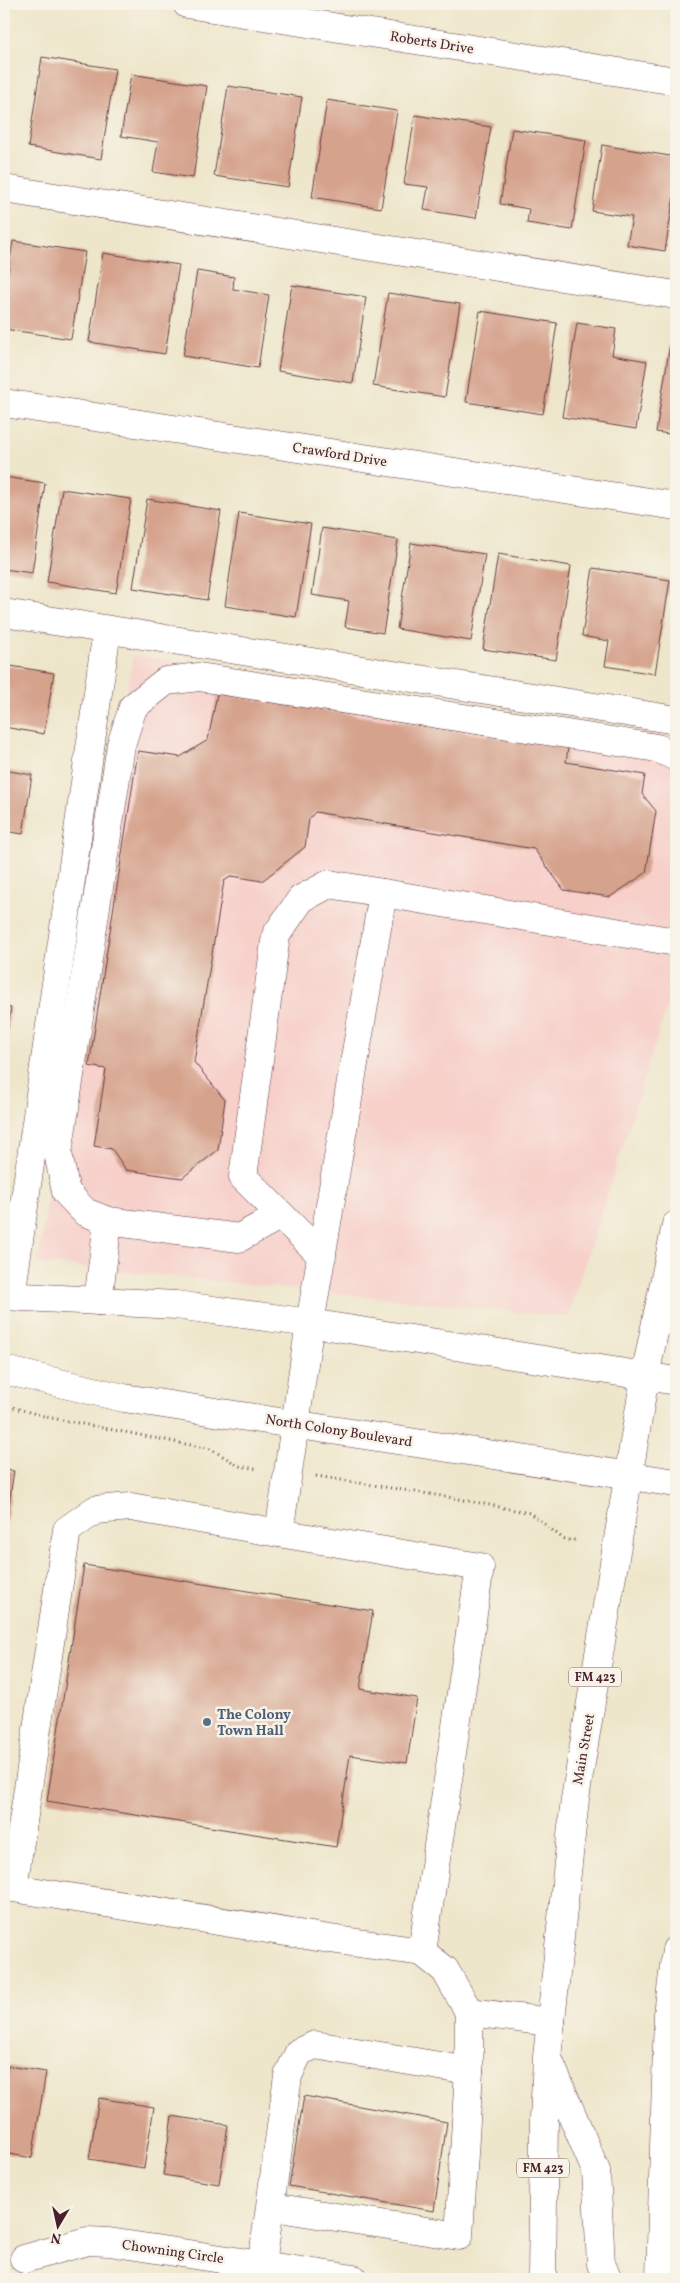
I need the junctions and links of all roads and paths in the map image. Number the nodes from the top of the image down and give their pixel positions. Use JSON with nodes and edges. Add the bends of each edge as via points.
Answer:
{"nodes":[{"id":1,"x":187,"y":4,"type":"edge"},
{"id":2,"x":676,"y":80,"type":"edge"},
{"id":3,"x":4,"y":189,"type":"edge"},
{"id":4,"x":676,"y":295,"type":"edge"},
{"id":5,"x":4,"y":403,"type":"edge"},
{"id":6,"x":676,"y":506,"type":"edge"},
{"id":7,"x":4,"y":612,"type":"edge"},
{"id":8,"x":107,"y":630,"type":"junction"},
{"id":9,"x":676,"y":720,"type":"edge"},
{"id":10,"x":676,"y":757,"type":"edge"},
{"id":11,"x":383,"y":893,"type":"junction"},
{"id":12,"x":674,"y":936,"type":"edge"},
{"id":13,"x":281,"y":1215,"type":"junction"},
{"id":14,"x":108,"y":1221,"type":"junction"},
{"id":15,"x":676,"y":1225,"type":"edge"},
{"id":16,"x":322,"y":1256,"type":"junction"},
{"id":17,"x":8,"y":1296,"type":"edge"},
{"id":18,"x":98,"y":1301,"type":"junction"},
{"id":19,"x":310,"y":1323,"type":"junction"},
{"id":20,"x":7,"y":1376,"type":"edge"},
{"id":21,"x":645,"y":1376,"type":"junction"},
{"id":22,"x":676,"y":1381,"type":"edge"},
{"id":23,"x":296,"y":1424,"type":"junction"},
{"id":24,"x":629,"y":1476,"type":"junction"},
{"id":25,"x":676,"y":1483,"type":"edge"},
{"id":26,"x":279,"y":1533,"type":"junction"},
{"id":27,"x":676,"y":1950,"type":"edge"},
{"id":28,"x":422,"y":1952,"type":"junction"},
{"id":29,"x":469,"y":2012,"type":"junction"},
{"id":30,"x":551,"y":2022,"type":"junction"},
{"id":31,"x":548,"y":2057,"type":"junction"},
{"id":32,"x":469,"y":2071,"type":"junction"},
{"id":33,"x":272,"y":2207,"type":"junction"},
{"id":34,"x":24,"y":2259,"type":"dead end"},
{"id":35,"x":262,"y":2264,"type":"junction"},
{"id":36,"x":354,"y":2279,"type":"edge"},
{"id":37,"x":542,"y":2279,"type":"edge"},
{"id":38,"x":608,"y":2279,"type":"edge"},
{"id":39,"x":660,"y":2279,"type":"edge"}],
"edges":[{"from":1,"to":2,"type":"main road","name":"Roberts Drive"},
{"from":3,"to":4,"type":"main road"},
{"from":5,"to":6,"type":"main road","name":"Crawford Drive"},
{"from":7,"to":8,"type":"main road"},
{"from":8,"to":9,"type":"main road"},
{"from":8,"to":17,"type":"main road"},
{"from":10,"to":14,"type":"main road","via":[[657,748],[199,677],[166,681],[133,707],[121,745],[58,1153],[66,1192],[85,1212]]},
{"from":11,"to":12,"type":"main road"},
{"from":11,"to":13,"type":"main road","via":[[330,884],[301,899],[276,935],[243,1177]]},
{"from":11,"to":16,"type":"main road"},
{"from":13,"to":14,"type":"main road","via":[[239,1238]]},
{"from":13,"to":16,"type":"main road"},
{"from":14,"to":18,"type":"main road"},
{"from":15,"to":21,"type":"main road","name":"Main Street","number":"FM 423"},
{"from":16,"to":19,"type":"main road"},
{"from":17,"to":18,"type":"main road"},
{"from":18,"to":19,"type":"main road","via":[[176,1305]]},
{"from":19,"to":21,"type":"main road"},
{"from":19,"to":23,"type":"main road"},
{"from":20,"to":23,"type":"main road","name":"North Colony Boulevard","via":[[124,1398]]},
{"from":21,"to":22,"type":"main road"},
{"from":21,"to":24,"type":"main road","name":"Main Street","number":"FM 423"},
{"from":23,"to":24,"type":"main road","name":"North Colony Boulevard"},
{"from":23,"to":26,"type":"main road"},
{"from":24,"to":25,"type":"main road","name":"North Colony Boulevard"},
{"from":24,"to":30,"type":"main road","name":"Main Street","number":"FM 423","via":[[575,1799]]},
{"from":26,"to":28,"type":"main road","via":[[480,1567]]},
{"from":26,"to":28,"type":"main road","via":[[132,1507],[95,1510],[67,1530],[13,1888]]},
{"from":27,"to":39,"type":"main road","via":[[668,2014]]},
{"from":28,"to":29,"type":"main road","via":[[446,1970]]},
{"from":29,"to":30,"type":"main road"},
{"from":29,"to":32,"type":"main road"},
{"from":30,"to":31,"type":"main road","name":"Main Street","number":"FM 423"},
{"from":31,"to":37,"type":"main road","name":"Main Street","number":"FM 423"},
{"from":31,"to":38,"type":"main road","via":[[596,2171],[601,2264]]},
{"from":32,"to":33,"type":"main road","via":[[315,2045],[299,2052],[288,2076]]},
{"from":32,"to":33,"type":"main road","via":[[459,2236]]},
{"from":33,"to":35,"type":"main road"},
{"from":34,"to":35,"type":"main road","name":"Chowning Circle","via":[[87,2241]]},
{"from":35,"to":36,"type":"main road","name":"Chowning Circle"}]}
